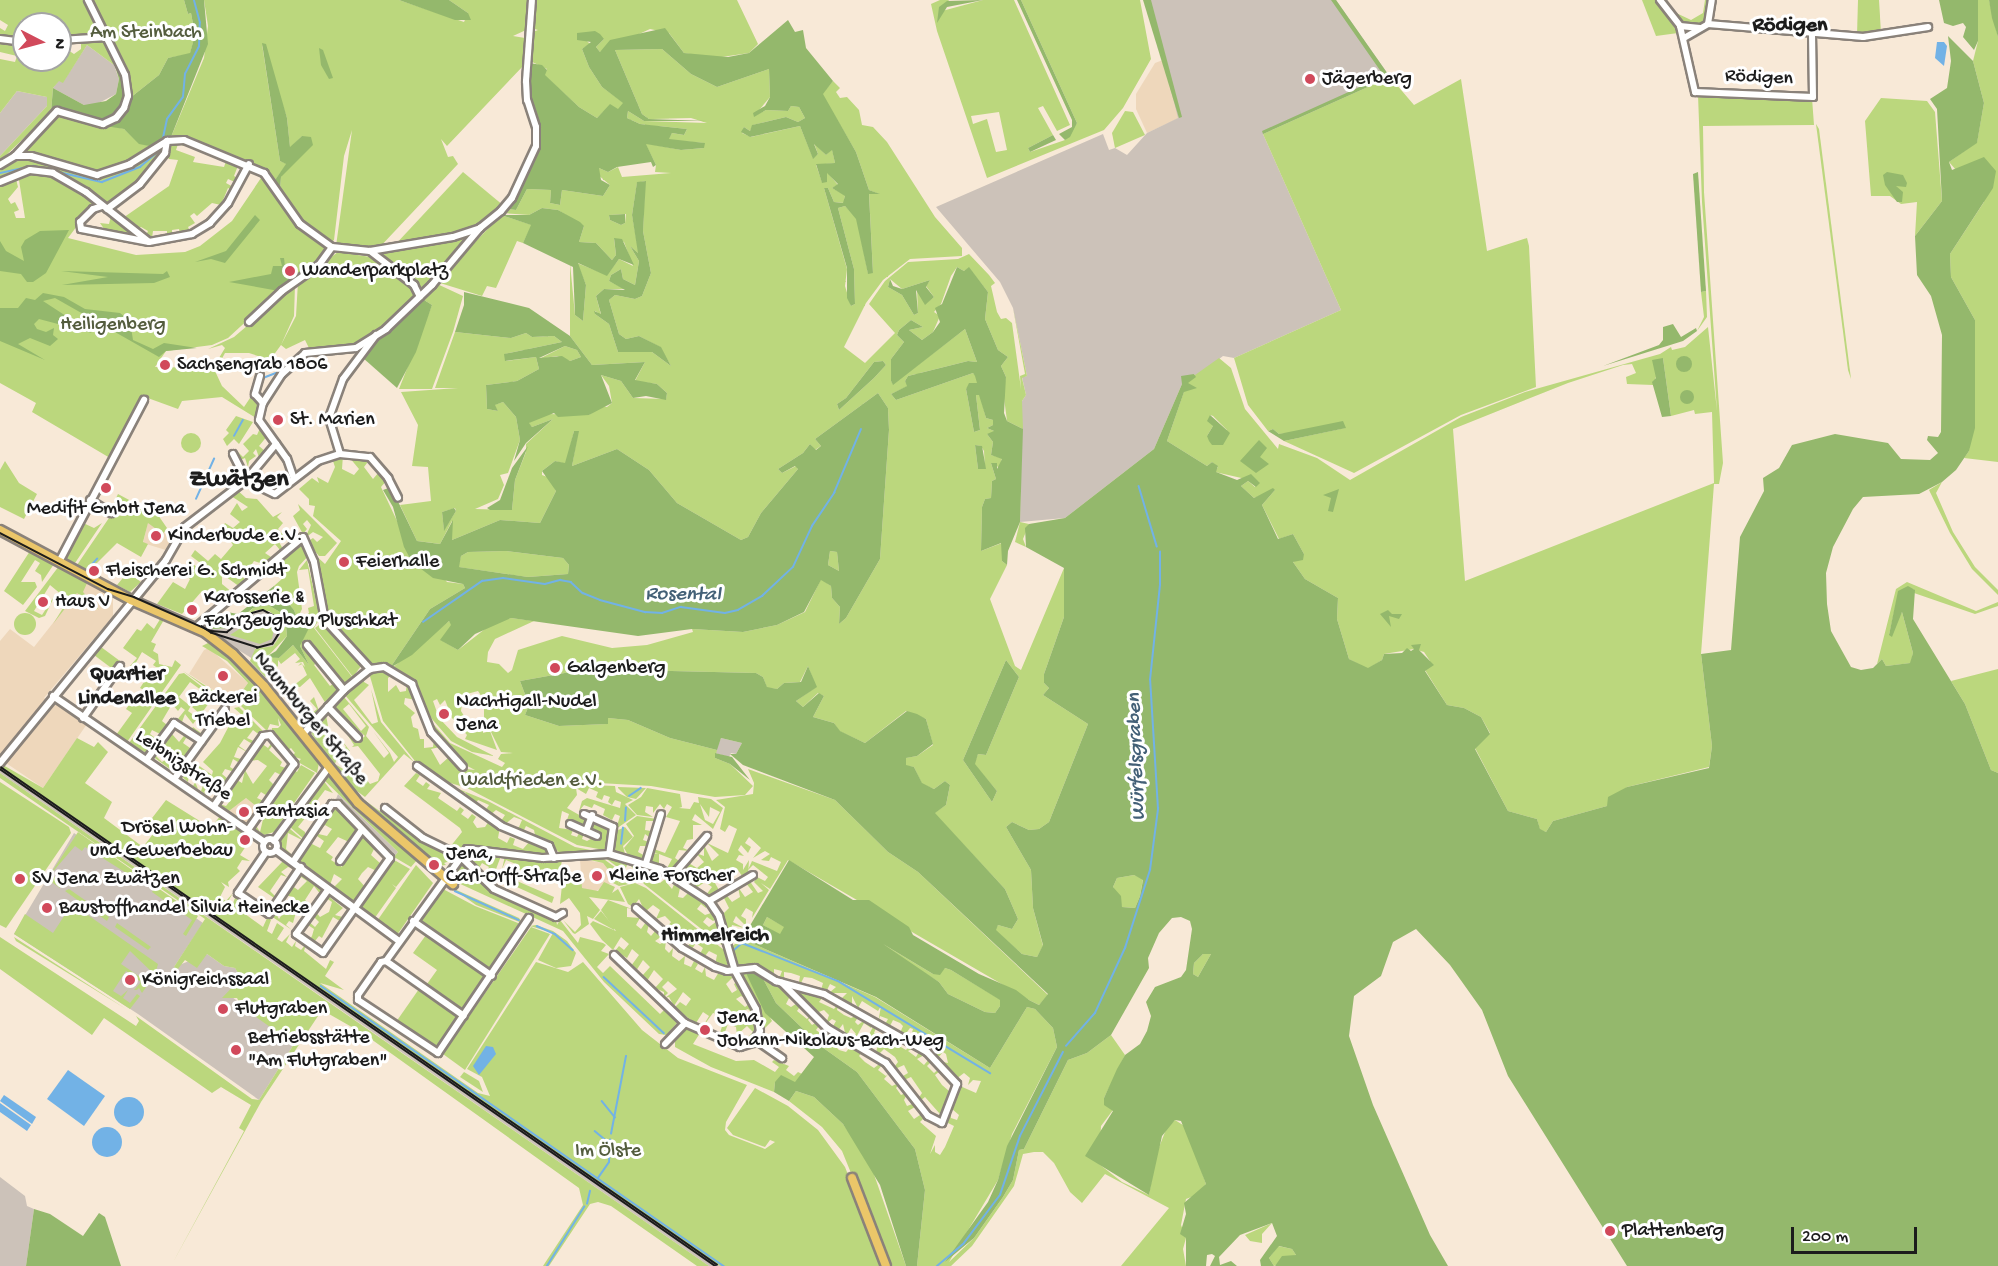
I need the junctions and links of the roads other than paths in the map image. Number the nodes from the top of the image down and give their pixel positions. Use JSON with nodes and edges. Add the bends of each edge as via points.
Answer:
{"nodes":[{"id":1,"x":88,"y":0,"type":"edge"},
{"id":2,"x":532,"y":0,"type":"edge"},
{"id":3,"x":1659,"y":0,"type":"edge"},
{"id":4,"x":1712,"y":0,"type":"edge"},
{"id":5,"x":1708,"y":24,"type":"junction"},
{"id":6,"x":1680,"y":26,"type":"junction"},
{"id":7,"x":1701,"y":28,"type":"junction"},
{"id":8,"x":1925,"y":30,"type":"dead end"},
{"id":9,"x":1812,"y":34,"type":"junction"},
{"id":10,"x":108,"y":37,"type":"junction"},
{"id":11,"x":1684,"y":38,"type":"junction"},
{"id":12,"x":72,"y":39,"type":"edge"},
{"id":13,"x":167,"y":141,"type":"junction"},
{"id":14,"x":15,"y":156,"type":"junction"},
{"id":15,"x":0,"y":165,"type":"edge"},
{"id":16,"x":249,"y":165,"type":"junction"},
{"id":17,"x":0,"y":182,"type":"edge"},
{"id":18,"x":105,"y":208,"type":"junction"},
{"id":19,"x":480,"y":228,"type":"junction"},
{"id":20,"x":149,"y":242,"type":"junction"},
{"id":21,"x":332,"y":247,"type":"junction"},
{"id":22,"x":370,"y":251,"type":"junction"},
{"id":23,"x":420,"y":297,"type":"junction"},
{"id":24,"x":249,"y":321,"type":"dead end"},
{"id":25,"x":376,"y":335,"type":"junction"},
{"id":26,"x":260,"y":376,"type":"dead end"},
{"id":27,"x":144,"y":400,"type":"dead end"},
{"id":28,"x":263,"y":403,"type":"junction"},
{"id":29,"x":276,"y":444,"type":"junction"},
{"id":30,"x":233,"y":454,"type":"dead end"},
{"id":31,"x":340,"y":454,"type":"junction"},
{"id":32,"x":294,"y":479,"type":"junction"},
{"id":33,"x":246,"y":480,"type":"junction"},
{"id":34,"x":398,"y":498,"type":"dead end"},
{"id":35,"x":90,"y":500,"type":"junction"},
{"id":36,"x":111,"y":513,"type":"dead end"},
{"id":37,"x":0,"y":530,"type":"edge"},
{"id":38,"x":60,"y":560,"type":"junction"},
{"id":39,"x":131,"y":600,"type":"junction"},
{"id":40,"x":195,"y":628,"type":"junction"},
{"id":41,"x":307,"y":645,"type":"dead end"},
{"id":42,"x":120,"y":666,"type":"dead end"},
{"id":43,"x":370,"y":669,"type":"junction"},
{"id":44,"x":344,"y":690,"type":"junction"},
{"id":45,"x":53,"y":696,"type":"junction"},
{"id":46,"x":328,"y":707,"type":"junction"},
{"id":47,"x":225,"y":709,"type":"dead end"},
{"id":48,"x":83,"y":718,"type":"junction"},
{"id":49,"x":303,"y":734,"type":"junction"},
{"id":50,"x":358,"y":738,"type":"dead end"},
{"id":51,"x":202,"y":741,"type":"junction"},
{"id":52,"x":147,"y":759,"type":"junction"},
{"id":53,"x":0,"y":763,"type":"edge"},
{"id":54,"x":328,"y":766,"type":"junction"},
{"id":55,"x":417,"y":766,"type":"dead end"},
{"id":56,"x":463,"y":767,"type":"dead end"},
{"id":57,"x":175,"y":778,"type":"junction"},
{"id":58,"x":214,"y":806,"type":"junction"},
{"id":59,"x":386,"y":808,"type":"dead end"},
{"id":60,"x":584,"y":814,"type":"dead end"},
{"id":61,"x":661,"y":814,"type":"dead end"},
{"id":62,"x":592,"y":815,"type":"junction"},
{"id":63,"x":570,"y":824,"type":"dead end"},
{"id":64,"x":248,"y":830,"type":"junction"},
{"id":65,"x":362,"y":830,"type":"junction"},
{"id":66,"x":586,"y":831,"type":"junction"},
{"id":67,"x":597,"y":836,"type":"dead end"},
{"id":68,"x":707,"y":836,"type":"dead end"},
{"id":69,"x":274,"y":841,"type":"junction"},
{"id":70,"x":265,"y":842,"type":"junction"},
{"id":71,"x":276,"y":850,"type":"junction"},
{"id":72,"x":266,"y":852,"type":"junction"},
{"id":73,"x":609,"y":854,"type":"junction"},
{"id":74,"x":460,"y":856,"type":"junction"},
{"id":75,"x":554,"y":858,"type":"junction"},
{"id":76,"x":340,"y":861,"type":"dead end"},
{"id":77,"x":293,"y":862,"type":"junction"},
{"id":78,"x":646,"y":863,"type":"junction"},
{"id":79,"x":301,"y":867,"type":"junction"},
{"id":80,"x":673,"y":875,"type":"junction"},
{"id":81,"x":753,"y":875,"type":"dead end"},
{"id":82,"x":444,"y":877,"type":"junction"},
{"id":83,"x":453,"y":884,"type":"dead end"},
{"id":84,"x":328,"y":890,"type":"junction"},
{"id":85,"x":709,"y":901,"type":"junction"},
{"id":86,"x":636,"y":908,"type":"dead end"},
{"id":87,"x":354,"y":910,"type":"junction"},
{"id":88,"x":563,"y":914,"type":"dead end"},
{"id":89,"x":530,"y":918,"type":"dead end"},
{"id":90,"x":413,"y":921,"type":"junction"},
{"id":91,"x":399,"y":941,"type":"junction"},
{"id":92,"x":614,"y":955,"type":"dead end"},
{"id":93,"x":386,"y":961,"type":"junction"},
{"id":94,"x":735,"y":970,"type":"junction"},
{"id":95,"x":492,"y":976,"type":"junction"},
{"id":96,"x":782,"y":983,"type":"junction"},
{"id":97,"x":464,"y":1016,"type":"junction"},
{"id":98,"x":685,"y":1023,"type":"junction"},
{"id":99,"x":756,"y":1040,"type":"junction"},
{"id":100,"x":665,"y":1044,"type":"dead end"},
{"id":101,"x":782,"y":1058,"type":"dead end"},
{"id":102,"x":852,"y":1178,"type":"dead end"},
{"id":103,"x":886,"y":1266,"type":"edge"}],
"edges":[{"from":1,"to":10,"type":"street"},
{"from":2,"to":19,"type":"street","via":[[526,81],[536,146],[512,198]]},
{"from":3,"to":6,"type":"street"},
{"from":4,"to":5,"type":"street"},
{"from":5,"to":7,"type":"street"},
{"from":5,"to":9,"type":"street"},
{"from":6,"to":7,"type":"street"},
{"from":6,"to":11,"type":"street","name":"Rödigen"},
{"from":7,"to":11,"type":"street"},
{"from":8,"to":9,"type":"street","via":[[1872,36]]},
{"from":9,"to":11,"type":"street","name":"Rödigen","via":[[1813,97],[1695,92]]},
{"from":10,"to":12,"type":"street"},
{"from":10,"to":14,"type":"street","via":[[127,86],[127,101],[121,113],[113,121],[100,124],[57,111]]},
{"from":13,"to":14,"type":"street","via":[[130,164],[98,175],[31,156]]},
{"from":13,"to":16,"type":"street","via":[[184,140]]},
{"from":13,"to":18,"type":"street","via":[[165,153],[140,184]]},
{"from":14,"to":15,"type":"street"},
{"from":16,"to":20,"type":"street","via":[[228,203],[210,223],[192,234]]},
{"from":16,"to":21,"type":"street","via":[[270,178],[300,224]]},
{"from":17,"to":18,"type":"street","via":[[30,170],[53,173]]},
{"from":18,"to":20,"type":"street"},
{"from":18,"to":20,"type":"street","via":[[93,209],[80,222],[81,229]]},
{"from":19,"to":22,"type":"street","via":[[426,244]]},
{"from":19,"to":23,"type":"street"},
{"from":21,"to":22,"type":"street"},
{"from":21,"to":24,"type":"street","via":[[319,265]]},
{"from":22,"to":23,"type":"street","via":[[414,285]]},
{"from":23,"to":25,"type":"street"},
{"from":25,"to":28,"type":"street","via":[[356,348],[305,353],[286,369]]},
{"from":25,"to":31,"type":"street","via":[[343,379],[329,418]]},
{"from":26,"to":28,"type":"street","via":[[255,394]]},
{"from":27,"to":35,"type":"street"},
{"from":28,"to":29,"type":"street","via":[[259,420]]},
{"from":29,"to":32,"type":"street","via":[[288,459]]},
{"from":29,"to":33,"type":"street"},
{"from":30,"to":33,"type":"street"},
{"from":31,"to":32,"type":"street","via":[[311,464]]},
{"from":31,"to":34,"type":"street","via":[[371,458]]},
{"from":32,"to":33,"type":"street","via":[[275,495]]},
{"from":33,"to":39,"type":"street","via":[[185,527],[173,551]]},
{"from":35,"to":36,"type":"street"},
{"from":35,"to":38,"type":"street"},
{"from":37,"to":38,"type":"main road","name":"Naumburger Straße"},
{"from":38,"to":39,"type":"main road","name":"Naumburger Straße"},
{"from":39,"to":40,"type":"main road","name":"Naumburger Straße"},
{"from":39,"to":45,"type":"street"},
{"from":40,"to":43,"type":"street","via":[[303,537],[314,562],[325,620]]},
{"from":40,"to":49,"type":"main road","name":"Naumburger Straße","via":[[248,668]]},
{"from":41,"to":44,"type":"street"},
{"from":42,"to":48,"type":"street"},
{"from":43,"to":44,"type":"street"},
{"from":43,"to":56,"type":"street","via":[[384,667],[409,680],[431,732]]},
{"from":44,"to":46,"type":"street"},
{"from":45,"to":48,"type":"street","name":"Leibnizstraße"},
{"from":45,"to":53,"type":"street"},
{"from":46,"to":49,"type":"street"},
{"from":46,"to":50,"type":"street"},
{"from":47,"to":51,"type":"street"},
{"from":48,"to":52,"type":"street","name":"Leibnizstraße"},
{"from":49,"to":54,"type":"main road","name":"Naumburger Straße"},
{"from":51,"to":52,"type":"street","via":[[174,723]]},
{"from":51,"to":57,"type":"street"},
{"from":52,"to":57,"type":"street","name":"Leibnizstraße"},
{"from":54,"to":69,"type":"street"},
{"from":54,"to":82,"type":"main road","name":"Naumburger Straße","via":[[366,811]]},
{"from":55,"to":75,"type":"street","via":[[501,826],[549,846]]},
{"from":57,"to":58,"type":"street","name":"Leibnizstraße"},
{"from":58,"to":64,"type":"street","name":"Leibnizstraße"},
{"from":58,"to":64,"type":"street","via":[[263,736],[270,735],[294,764]]},
{"from":59,"to":74,"type":"street","via":[[423,838]]},
{"from":60,"to":62,"type":"street"},
{"from":61,"to":78,"type":"street"},
{"from":62,"to":66,"type":"street"},
{"from":62,"to":73,"type":"street","via":[[614,827]]},
{"from":63,"to":66,"type":"street"},
{"from":64,"to":70,"type":"street","name":"Leibnizstraße"},
{"from":65,"to":76,"type":"street"},
{"from":65,"to":77,"type":"street","via":[[335,802]]},
{"from":65,"to":87,"type":"street","via":[[390,858]]},
{"from":66,"to":67,"type":"street"},
{"from":68,"to":80,"type":"street"},
{"from":69,"to":70,"type":"street"},
{"from":69,"to":71,"type":"street"},
{"from":70,"to":72,"type":"street"},
{"from":71,"to":72,"type":"street"},
{"from":71,"to":77,"type":"street"},
{"from":72,"to":79,"type":"street","via":[[238,893],[269,914]]},
{"from":73,"to":75,"type":"street"},
{"from":73,"to":78,"type":"street"},
{"from":74,"to":75,"type":"street","via":[[472,848]]},
{"from":74,"to":82,"type":"street"},
{"from":74,"to":88,"type":"street","via":[[494,889],[556,917]]},
{"from":77,"to":79,"type":"street"},
{"from":78,"to":80,"type":"street"},
{"from":79,"to":84,"type":"street"},
{"from":80,"to":85,"type":"street"},
{"from":81,"to":85,"type":"street"},
{"from":82,"to":83,"type":"main road","name":"Naumburger Straße"},
{"from":82,"to":90,"type":"street"},
{"from":84,"to":87,"type":"street"},
{"from":84,"to":87,"type":"street","via":[[296,934],[323,953]]},
{"from":85,"to":94,"type":"street","via":[[719,916]]},
{"from":86,"to":94,"type":"street","via":[[692,955],[720,969]]},
{"from":87,"to":91,"type":"street"},
{"from":89,"to":95,"type":"street"},
{"from":90,"to":91,"type":"street"},
{"from":90,"to":95,"type":"street"},
{"from":91,"to":93,"type":"street"},
{"from":92,"to":98,"type":"street"},
{"from":93,"to":97,"type":"street"},
{"from":93,"to":97,"type":"street","via":[[381,962],[357,997],[438,1053]]},
{"from":94,"to":96,"type":"street","via":[[755,968]]},
{"from":94,"to":99,"type":"street","via":[[759,1017]]},
{"from":95,"to":97,"type":"street"},
{"from":96,"to":96,"type":"street","via":[[827,1028],[886,1063],[928,1116],[941,1124],[957,1084],[932,1056],[844,1003]]},
{"from":98,"to":99,"type":"street","via":[[736,1046],[750,1045]]},
{"from":98,"to":100,"type":"street"},
{"from":99,"to":101,"type":"street"},
{"from":102,"to":103,"type":"main road"}]}
